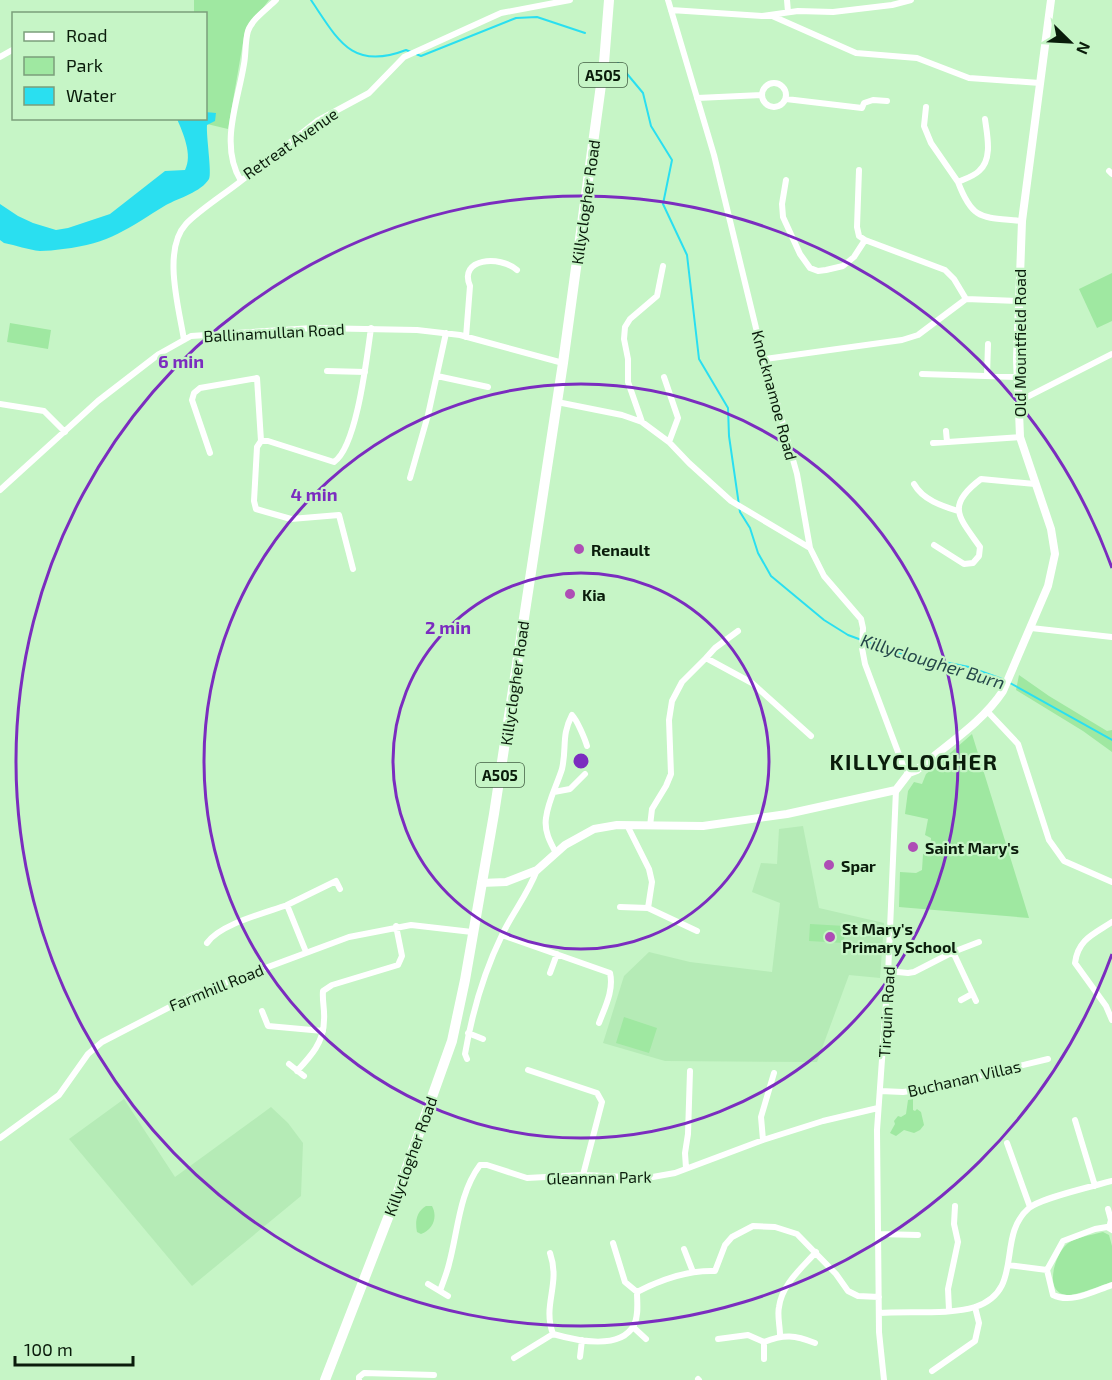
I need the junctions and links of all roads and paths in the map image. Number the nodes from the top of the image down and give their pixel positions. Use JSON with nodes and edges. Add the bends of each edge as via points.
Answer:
{"nodes":[{"id":1,"x":276,"y":0,"type":"edge"},
{"id":2,"x":570,"y":0,"type":"edge"},
{"id":3,"x":609,"y":0,"type":"edge"},
{"id":4,"x":668,"y":0,"type":"edge"},
{"id":5,"x":787,"y":0,"type":"edge"},
{"id":6,"x":911,"y":0,"type":"edge"},
{"id":7,"x":1051,"y":0,"type":"edge"},
{"id":8,"x":671,"y":10,"type":"junction"},
{"id":9,"x":788,"y":12,"type":"junction"},
{"id":10,"x":770,"y":15,"type":"junction"},
{"id":11,"x":1040,"y":83,"type":"junction"},
{"id":12,"x":762,"y":95,"type":"junction"},
{"id":13,"x":697,"y":98,"type":"junction"},
{"id":14,"x":786,"y":99,"type":"junction"},
{"id":15,"x":887,"y":101,"type":"dead end"},
{"id":16,"x":926,"y":107,"type":"dead end"},
{"id":17,"x":985,"y":119,"type":"dead end"},
{"id":18,"x":859,"y":170,"type":"dead end"},
{"id":19,"x":786,"y":180,"type":"dead end"},
{"id":20,"x":241,"y":181,"type":"junction"},
{"id":21,"x":958,"y":182,"type":"junction"},
{"id":22,"x":1022,"y":220,"type":"junction"},
{"id":23,"x":865,"y":240,"type":"junction"},
{"id":24,"x":663,"y":266,"type":"dead end"},
{"id":25,"x":517,"y":270,"type":"dead end"},
{"id":26,"x":966,"y":299,"type":"junction"},
{"id":27,"x":1018,"y":301,"type":"junction"},
{"id":28,"x":372,"y":328,"type":"junction"},
{"id":29,"x":446,"y":333,"type":"junction"},
{"id":30,"x":466,"y":337,"type":"junction"},
{"id":31,"x":184,"y":340,"type":"junction"},
{"id":32,"x":988,"y":344,"type":"dead end"},
{"id":33,"x":1112,"y":354,"type":"edge"},
{"id":34,"x":765,"y":359,"type":"junction"},
{"id":35,"x":563,"y":363,"type":"junction"},
{"id":36,"x":327,"y":371,"type":"dead end"},
{"id":37,"x":365,"y":372,"type":"junction"},
{"id":38,"x":922,"y":374,"type":"dead end"},
{"id":39,"x":437,"y":376,"type":"junction"},
{"id":40,"x":987,"y":376,"type":"junction"},
{"id":41,"x":664,"y":377,"type":"dead end"},
{"id":42,"x":1017,"y":377,"type":"junction"},
{"id":43,"x":488,"y":387,"type":"dead end"},
{"id":44,"x":556,"y":402,"type":"junction"},
{"id":45,"x":1017,"y":402,"type":"junction"},
{"id":46,"x":0,"y":404,"type":"edge"},
{"id":47,"x":642,"y":422,"type":"junction"},
{"id":48,"x":946,"y":431,"type":"dead end"},
{"id":49,"x":64,"y":432,"type":"junction"},
{"id":50,"x":1020,"y":437,"type":"junction"},
{"id":51,"x":261,"y":441,"type":"junction"},
{"id":52,"x":669,"y":442,"type":"junction"},
{"id":53,"x":947,"y":442,"type":"junction"},
{"id":54,"x":933,"y":443,"type":"dead end"},
{"id":55,"x":210,"y":453,"type":"dead end"},
{"id":56,"x":410,"y":478,"type":"dead end"},
{"id":57,"x":914,"y":484,"type":"dead end"},
{"id":58,"x":1035,"y":484,"type":"junction"},
{"id":59,"x":0,"y":490,"type":"edge"},
{"id":60,"x":958,"y":511,"type":"junction"},
{"id":61,"x":934,"y":545,"type":"dead end"},
{"id":62,"x":810,"y":548,"type":"junction"},
{"id":63,"x":353,"y":570,"type":"dead end"},
{"id":64,"x":1031,"y":628,"type":"junction"},
{"id":65,"x":738,"y":631,"type":"dead end"},
{"id":66,"x":1112,"y":637,"type":"edge"},
{"id":67,"x":706,"y":658,"type":"junction"},
{"id":68,"x":987,"y":711,"type":"junction"},
{"id":69,"x":811,"y":736,"type":"dead end"},
{"id":70,"x":587,"y":746,"type":"dead end"},
{"id":71,"x":909,"y":773,"type":"junction"},
{"id":72,"x":585,"y":774,"type":"dead end"},
{"id":73,"x":896,"y":790,"type":"junction"},
{"id":74,"x":554,"y":792,"type":"junction"},
{"id":75,"x":627,"y":825,"type":"junction"},
{"id":76,"x":650,"y":826,"type":"junction"},
{"id":77,"x":556,"y":853,"type":"junction"},
{"id":78,"x":537,"y":870,"type":"junction"},
{"id":79,"x":1112,"y":882,"type":"edge"},
{"id":80,"x":481,"y":883,"type":"junction"},
{"id":81,"x":340,"y":889,"type":"dead end"},
{"id":82,"x":287,"y":905,"type":"junction"},
{"id":83,"x":620,"y":907,"type":"dead end"},
{"id":84,"x":648,"y":908,"type":"junction"},
{"id":85,"x":1112,"y":922,"type":"edge"},
{"id":86,"x":396,"y":926,"type":"junction"},
{"id":87,"x":698,"y":931,"type":"dead end"},
{"id":88,"x":472,"y":932,"type":"junction"},
{"id":89,"x":502,"y":935,"type":"junction"},
{"id":90,"x":979,"y":942,"type":"dead end"},
{"id":91,"x":207,"y":943,"type":"dead end"},
{"id":92,"x":306,"y":952,"type":"junction"},
{"id":93,"x":953,"y":952,"type":"junction"},
{"id":94,"x":557,"y":954,"type":"junction"},
{"id":95,"x":888,"y":970,"type":"junction"},
{"id":96,"x":550,"y":973,"type":"dead end"},
{"id":97,"x":972,"y":994,"type":"junction"},
{"id":98,"x":961,"y":1000,"type":"dead end"},
{"id":99,"x":976,"y":1002,"type":"dead end"},
{"id":100,"x":1109,"y":1005,"type":"edge"},
{"id":101,"x":262,"y":1011,"type":"dead end"},
{"id":102,"x":1112,"y":1020,"type":"edge"},
{"id":103,"x":599,"y":1023,"type":"dead end"},
{"id":104,"x":323,"y":1031,"type":"junction"},
{"id":105,"x":468,"y":1033,"type":"junction"},
{"id":106,"x":483,"y":1039,"type":"dead end"},
{"id":107,"x":467,"y":1059,"type":"dead end"},
{"id":108,"x":1048,"y":1059,"type":"dead end"},
{"id":109,"x":289,"y":1064,"type":"dead end"},
{"id":110,"x":528,"y":1070,"type":"dead end"},
{"id":111,"x":297,"y":1071,"type":"junction"},
{"id":112,"x":690,"y":1071,"type":"dead end"},
{"id":113,"x":774,"y":1073,"type":"dead end"},
{"id":114,"x":304,"y":1076,"type":"dead end"},
{"id":115,"x":880,"y":1091,"type":"junction"},
{"id":116,"x":878,"y":1108,"type":"junction"},
{"id":117,"x":1075,"y":1120,"type":"dead end"},
{"id":118,"x":0,"y":1138,"type":"edge"},
{"id":119,"x":763,"y":1140,"type":"junction"},
{"id":120,"x":1007,"y":1143,"type":"dead end"},
{"id":121,"x":686,"y":1168,"type":"junction"},
{"id":122,"x":583,"y":1175,"type":"junction"},
{"id":123,"x":1112,"y":1181,"type":"edge"},
{"id":124,"x":1095,"y":1186,"type":"junction"},
{"id":125,"x":955,"y":1206,"type":"dead end"},
{"id":126,"x":1030,"y":1207,"type":"junction"},
{"id":127,"x":1108,"y":1209,"type":"dead end"},
{"id":128,"x":1110,"y":1229,"type":"edge"},
{"id":129,"x":878,"y":1234,"type":"junction"},
{"id":130,"x":918,"y":1235,"type":"dead end"},
{"id":131,"x":613,"y":1243,"type":"dead end"},
{"id":132,"x":684,"y":1249,"type":"dead end"},
{"id":133,"x":816,"y":1252,"type":"junction"},
{"id":134,"x":550,"y":1253,"type":"dead end"},
{"id":135,"x":1008,"y":1265,"type":"junction"},
{"id":136,"x":1047,"y":1270,"type":"junction"},
{"id":137,"x":693,"y":1272,"type":"junction"},
{"id":138,"x":428,"y":1284,"type":"dead end"},
{"id":139,"x":1112,"y":1286,"type":"edge"},
{"id":140,"x":440,"y":1291,"type":"junction"},
{"id":141,"x":637,"y":1292,"type":"junction"},
{"id":142,"x":448,"y":1296,"type":"dead end"},
{"id":143,"x":879,"y":1297,"type":"junction"},
{"id":144,"x":975,"y":1307,"type":"junction"},
{"id":145,"x":949,"y":1310,"type":"junction"},
{"id":146,"x":879,"y":1313,"type":"junction"},
{"id":147,"x":633,"y":1327,"type":"junction"},
{"id":148,"x":553,"y":1334,"type":"junction"},
{"id":149,"x":780,"y":1335,"type":"junction"},
{"id":150,"x":646,"y":1339,"type":"dead end"},
{"id":151,"x":718,"y":1339,"type":"dead end"},
{"id":152,"x":582,"y":1340,"type":"junction"},
{"id":153,"x":764,"y":1342,"type":"junction"},
{"id":154,"x":815,"y":1343,"type":"dead end"},
{"id":155,"x":580,"y":1357,"type":"dead end"},
{"id":156,"x":514,"y":1358,"type":"dead end"},
{"id":157,"x":764,"y":1359,"type":"dead end"},
{"id":158,"x":932,"y":1371,"type":"dead end"},
{"id":159,"x":434,"y":1375,"type":"dead end"},
{"id":160,"x":325,"y":1380,"type":"edge"},
{"id":161,"x":359,"y":1380,"type":"edge"},
{"id":162,"x":884,"y":1380,"type":"edge"}],
"edges":[{"from":1,"to":20,"type":"street","name":"Retreat Avenue","via":[[248,31],[230,148]]},
{"from":2,"to":20,"type":"street","name":"Retreat Avenue","via":[[501,14],[404,57],[369,93],[317,121]]},
{"from":3,"to":35,"type":"highway","name":"Killyclogher Road","number":"A505","via":[[603,75]]},
{"from":4,"to":8,"type":"street","name":"Knocknamoe Road"},
{"from":5,"to":9,"type":"street"},
{"from":6,"to":9,"type":"street","via":[[833,12]]},
{"from":7,"to":11,"type":"street","name":"Old Mountfield Road"},
{"from":8,"to":10,"type":"street"},
{"from":8,"to":13,"type":"street","name":"Knocknamoe Road"},
{"from":9,"to":10,"type":"street"},
{"from":10,"to":11,"type":"street","via":[[856,52],[917,58],[969,78]]},
{"from":11,"to":22,"type":"street","name":"Old Mountfield Road"},
{"from":12,"to":13,"type":"street"},
{"from":12,"to":14,"type":"street","via":[[770,106],[780,106]]},
{"from":12,"to":14,"type":"street","via":[[767,85],[773,83],[783,87]]},
{"from":13,"to":34,"type":"street","name":"Knocknamoe Road"},
{"from":14,"to":15,"type":"street","via":[[861,108],[873,100]]},
{"from":16,"to":21,"type":"street","via":[[927,134]]},
{"from":17,"to":21,"type":"street","via":[[989,148],[985,164]]},
{"from":18,"to":23,"type":"street","via":[[857,227],[859,236]]},
{"from":19,"to":23,"type":"street","via":[[783,217],[810,268],[818,271],[843,266]]},
{"from":20,"to":31,"type":"street","via":[[186,224],[175,244],[174,267]]},
{"from":21,"to":22,"type":"street","via":[[973,211],[993,218]]},
{"from":22,"to":27,"type":"street","name":"Old Mountfield Road"},
{"from":23,"to":26,"type":"street","via":[[945,270]]},
{"from":24,"to":47,"type":"street","via":[[657,296],[625,327],[628,382]]},
{"from":25,"to":30,"type":"street","via":[[497,260],[469,270]]},
{"from":26,"to":27,"type":"street"},
{"from":26,"to":34,"type":"street","via":[[918,335]]},
{"from":27,"to":42,"type":"street","name":"Old Mountfield Road"},
{"from":28,"to":29,"type":"street","name":"Ballinamullan Road"},
{"from":28,"to":31,"type":"street","name":"Ballinamullan Road","via":[[259,330]]},
{"from":28,"to":37,"type":"street"},
{"from":29,"to":30,"type":"street","name":"Ballinamullan Road"},
{"from":29,"to":39,"type":"street"},
{"from":30,"to":35,"type":"street","name":"Ballinamullan Road"},
{"from":31,"to":49,"type":"street","name":"Ballinamullan Road","via":[[159,354]]},
{"from":32,"to":40,"type":"street"},
{"from":33,"to":45,"type":"street"},
{"from":34,"to":62,"type":"street","name":"Knocknamoe Road","via":[[796,474]]},
{"from":35,"to":44,"type":"highway","name":"Killyclogher Road","number":"A505"},
{"from":36,"to":37,"type":"street"},
{"from":37,"to":51,"type":"street","via":[[345,451],[334,462]]},
{"from":38,"to":40,"type":"street"},
{"from":39,"to":43,"type":"street"},
{"from":39,"to":56,"type":"street"},
{"from":40,"to":42,"type":"street"},
{"from":41,"to":52,"type":"street","via":[[678,418]]},
{"from":42,"to":45,"type":"street","name":"Old Mountfield Road"},
{"from":44,"to":47,"type":"street"},
{"from":44,"to":80,"type":"highway","name":"Killyclogher Road","number":"A505"},
{"from":45,"to":50,"type":"street","name":"Old Mountfield Road"},
{"from":46,"to":49,"type":"street","via":[[44,411]]},
{"from":47,"to":52,"type":"street"},
{"from":48,"to":53,"type":"street"},
{"from":49,"to":59,"type":"street","name":"Ballinamullan Road"},
{"from":50,"to":53,"type":"street"},
{"from":50,"to":58,"type":"street","name":"Old Mountfield Road"},
{"from":51,"to":55,"type":"street","via":[[257,378],[200,388],[192,400]]},
{"from":51,"to":63,"type":"street","via":[[257,447],[256,509],[291,519],[339,515]]},
{"from":52,"to":62,"type":"street","via":[[735,504]]},
{"from":53,"to":54,"type":"street"},
{"from":57,"to":60,"type":"street","via":[[931,500]]},
{"from":58,"to":60,"type":"street","via":[[981,479],[964,495]]},
{"from":58,"to":64,"type":"street","name":"Old Mountfield Road","via":[[1055,554],[1048,586]]},
{"from":60,"to":61,"type":"street","via":[[980,547],[979,556],[973,563],[964,564]]},
{"from":62,"to":71,"type":"street","name":"Knocknamoe Road","via":[[824,576],[861,619],[865,664]]},
{"from":64,"to":66,"type":"street"},
{"from":64,"to":68,"type":"street","name":"Old Mountfield Road","via":[[1006,686]]},
{"from":65,"to":67,"type":"street"},
{"from":67,"to":69,"type":"street","via":[[752,683]]},
{"from":67,"to":76,"type":"street","via":[[681,682],[672,701],[671,774],[652,809]]},
{"from":68,"to":71,"type":"street","name":"Old Mountfield Road"},
{"from":68,"to":79,"type":"street","via":[[1018,744],[1049,840],[1058,854],[1064,861]]},
{"from":70,"to":74,"type":"street","via":[[572,715]]},
{"from":71,"to":73,"type":"street","name":"Old Mountfield Road"},
{"from":72,"to":74,"type":"street","via":[[570,789]]},
{"from":73,"to":76,"type":"street","via":[[703,826]]},
{"from":73,"to":95,"type":"street","name":"Tirquin Road"},
{"from":74,"to":77,"type":"street","via":[[546,818],[547,837]]},
{"from":75,"to":76,"type":"street"},
{"from":75,"to":77,"type":"street","via":[[594,829]]},
{"from":75,"to":84,"type":"street","via":[[649,869],[652,882]]},
{"from":77,"to":78,"type":"street"},
{"from":78,"to":80,"type":"street","via":[[506,882]]},
{"from":78,"to":89,"type":"street"},
{"from":80,"to":88,"type":"highway","name":"Killyclogher Road","number":"A505"},
{"from":81,"to":82,"type":"street","via":[[336,881]]},
{"from":82,"to":91,"type":"street","via":[[225,928]]},
{"from":82,"to":92,"type":"street"},
{"from":83,"to":84,"type":"street"},
{"from":84,"to":87,"type":"street"},
{"from":85,"to":100,"type":"street","via":[[1084,941],[1077,949],[1075,963]]},
{"from":86,"to":88,"type":"street","name":"Farmhill Road"},
{"from":86,"to":92,"type":"street","name":"Farmhill Road"},
{"from":86,"to":104,"type":"street","via":[[402,956],[398,965],[323,991]]},
{"from":88,"to":160,"type":"highway","name":"Killyclogher Road","number":"A505","via":[[452,1041]]},
{"from":89,"to":94,"type":"street"},
{"from":89,"to":105,"type":"street"},
{"from":90,"to":93,"type":"street"},
{"from":92,"to":118,"type":"street","name":"Farmhill Road","via":[[193,995],[102,1042],[88,1054],[59,1095]]},
{"from":93,"to":95,"type":"street","via":[[914,972]]},
{"from":93,"to":97,"type":"street"},
{"from":94,"to":96,"type":"street"},
{"from":94,"to":103,"type":"street","via":[[610,973],[612,984]]},
{"from":95,"to":115,"type":"street","name":"Tirquin Road"},
{"from":97,"to":98,"type":"street"},
{"from":97,"to":99,"type":"street"},
{"from":100,"to":102,"type":"street"},
{"from":101,"to":104,"type":"street","via":[[268,1026]]},
{"from":104,"to":111,"type":"street","via":[[312,1055]]},
{"from":105,"to":106,"type":"street"},
{"from":105,"to":107,"type":"street"},
{"from":108,"to":115,"type":"street","name":"Buchanan Villas","via":[[924,1089]]},
{"from":109,"to":111,"type":"street"},
{"from":110,"to":122,"type":"street","via":[[597,1093],[602,1102]]},
{"from":111,"to":114,"type":"street"},
{"from":112,"to":121,"type":"street"},
{"from":113,"to":119,"type":"street","via":[[761,1117]]},
{"from":115,"to":116,"type":"street","name":"Tirquin Road"},
{"from":116,"to":119,"type":"street","name":"Gleannan Park"},
{"from":116,"to":129,"type":"street","name":"Tirquin Road"},
{"from":117,"to":124,"type":"street"},
{"from":119,"to":121,"type":"street","name":"Gleannan Park"},
{"from":120,"to":126,"type":"street"},
{"from":121,"to":122,"type":"street","name":"Gleannan Park","via":[[647,1178]]},
{"from":122,"to":140,"type":"street","name":"Gleannan Park","via":[[527,1178],[480,1165],[462,1204]]},
{"from":123,"to":124,"type":"street"},
{"from":124,"to":126,"type":"street"},
{"from":125,"to":145,"type":"street","via":[[958,1242],[948,1289]]},
{"from":126,"to":135,"type":"street","via":[[1013,1230]]},
{"from":127,"to":128,"type":"street"},
{"from":128,"to":136,"type":"street","via":[[1095,1229],[1063,1241]]},
{"from":129,"to":130,"type":"street"},
{"from":129,"to":143,"type":"street","name":"Tirquin Road"},
{"from":131,"to":141,"type":"street","via":[[625,1282]]},
{"from":132,"to":137,"type":"street"},
{"from":133,"to":137,"type":"street","via":[[797,1234],[753,1226],[732,1237],[716,1271]]},
{"from":133,"to":143,"type":"street","via":[[848,1292]]},
{"from":133,"to":149,"type":"street","via":[[782,1294],[778,1308]]},
{"from":134,"to":148,"type":"street","via":[[554,1284],[548,1315]]},
{"from":135,"to":136,"type":"street"},
{"from":135,"to":144,"type":"street","via":[[1001,1286],[990,1299]]},
{"from":136,"to":139,"type":"street","via":[[1053,1295],[1061,1299]]},
{"from":137,"to":141,"type":"street"},
{"from":138,"to":140,"type":"street"},
{"from":140,"to":142,"type":"street"},
{"from":141,"to":147,"type":"street","via":[[638,1311]]},
{"from":143,"to":146,"type":"street","name":"Tirquin Road"},
{"from":144,"to":145,"type":"street"},
{"from":144,"to":158,"type":"street","via":[[979,1323],[975,1341]]},
{"from":145,"to":146,"type":"street"},
{"from":146,"to":162,"type":"street","name":"Tirquin Road"},
{"from":147,"to":150,"type":"street"},
{"from":147,"to":152,"type":"street","via":[[601,1343]]},
{"from":148,"to":152,"type":"street"},
{"from":148,"to":156,"type":"street"},
{"from":149,"to":153,"type":"street"},
{"from":149,"to":154,"type":"street"},
{"from":151,"to":153,"type":"street","via":[[748,1335]]},
{"from":152,"to":155,"type":"street"},
{"from":153,"to":157,"type":"street"},
{"from":159,"to":161,"type":"street","via":[[364,1373]]}]}
